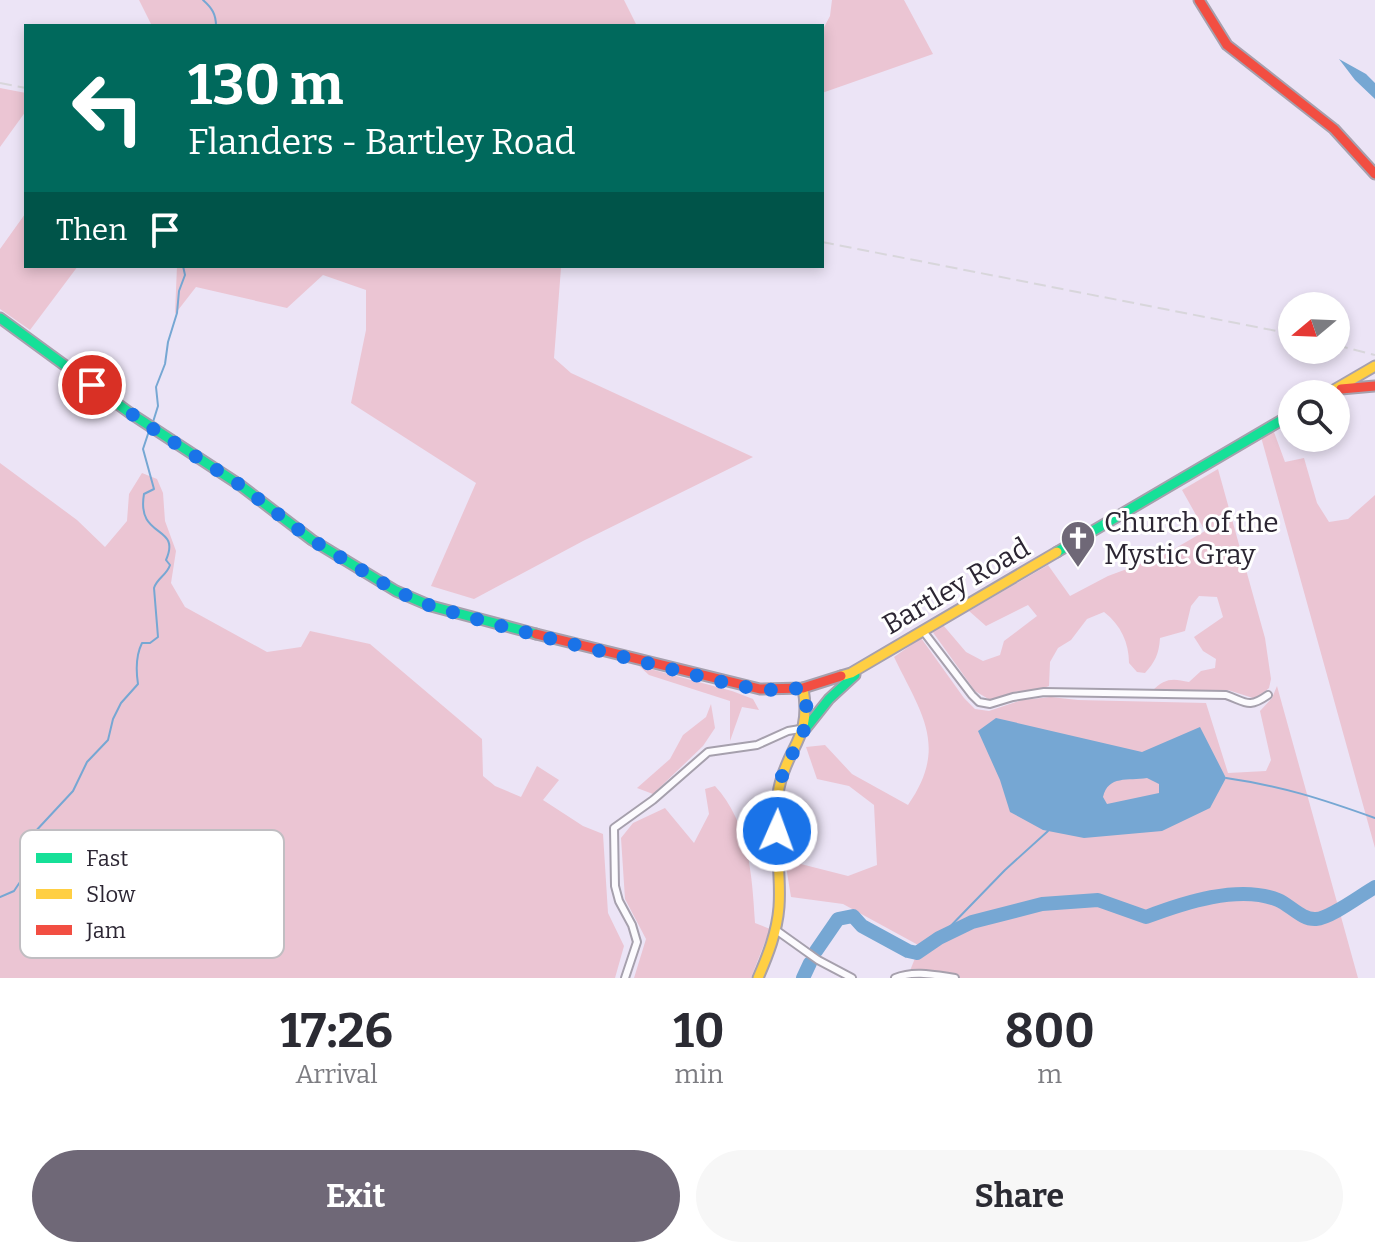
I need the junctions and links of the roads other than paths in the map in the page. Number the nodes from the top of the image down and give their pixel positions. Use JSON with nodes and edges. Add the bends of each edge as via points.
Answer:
{"nodes":[{"id":1,"x":1199,"y":0,"type":"edge"},
{"id":2,"x":1375,"y":174,"type":"edge"},
{"id":3,"x":0,"y":318,"type":"edge"},
{"id":4,"x":1372,"y":371,"type":"edge"},
{"id":5,"x":1350,"y":382,"type":"edge"},
{"id":6,"x":1375,"y":386,"type":"edge"},
{"id":7,"x":1350,"y":388,"type":"edge"},
{"id":8,"x":1278,"y":422,"type":"edge"},
{"id":9,"x":923,"y":631,"type":"junction"},
{"id":10,"x":863,"y":667,"type":"junction"},
{"id":11,"x":803,"y":688,"type":"junction"},
{"id":12,"x":1268,"y":695,"type":"dead end"},
{"id":13,"x":806,"y":728,"type":"junction"},
{"id":14,"x":776,"y":930,"type":"junction"},
{"id":15,"x":625,"y":978,"type":"edge"},
{"id":16,"x":758,"y":978,"type":"edge"},
{"id":17,"x":852,"y":978,"type":"edge"},
{"id":18,"x":895,"y":978,"type":"edge"},
{"id":19,"x":955,"y":978,"type":"edge"}],
"edges":[{"from":1,"to":2,"type":"main road","via":[[1227,45],[1334,129]]},
{"from":3,"to":11,"type":"main road","name":"Bartley Road","via":[[312,540],[396,591],[501,626],[738,686]]},
{"from":4,"to":5,"type":"main road"},
{"from":6,"to":7,"type":"main road"},
{"from":8,"to":9,"type":"main road","name":"Bartley Road"},
{"from":9,"to":10,"type":"main road","name":"Bartley Road"},
{"from":9,"to":12,"type":"street","via":[[979,702],[1044,692],[1226,695],[1253,704]]},
{"from":10,"to":11,"type":"main road","name":"Bartley Road"},
{"from":10,"to":13,"type":"main road"},
{"from":11,"to":13,"type":"main road"},
{"from":13,"to":14,"type":"main road","via":[[778,790]]},
{"from":13,"to":15,"type":"street","via":[[757,745],[708,752],[614,828],[615,886],[637,942]]},
{"from":14,"to":16,"type":"main road"},
{"from":14,"to":17,"type":"street"},
{"from":18,"to":19,"type":"street","via":[[906,973]]}]}
